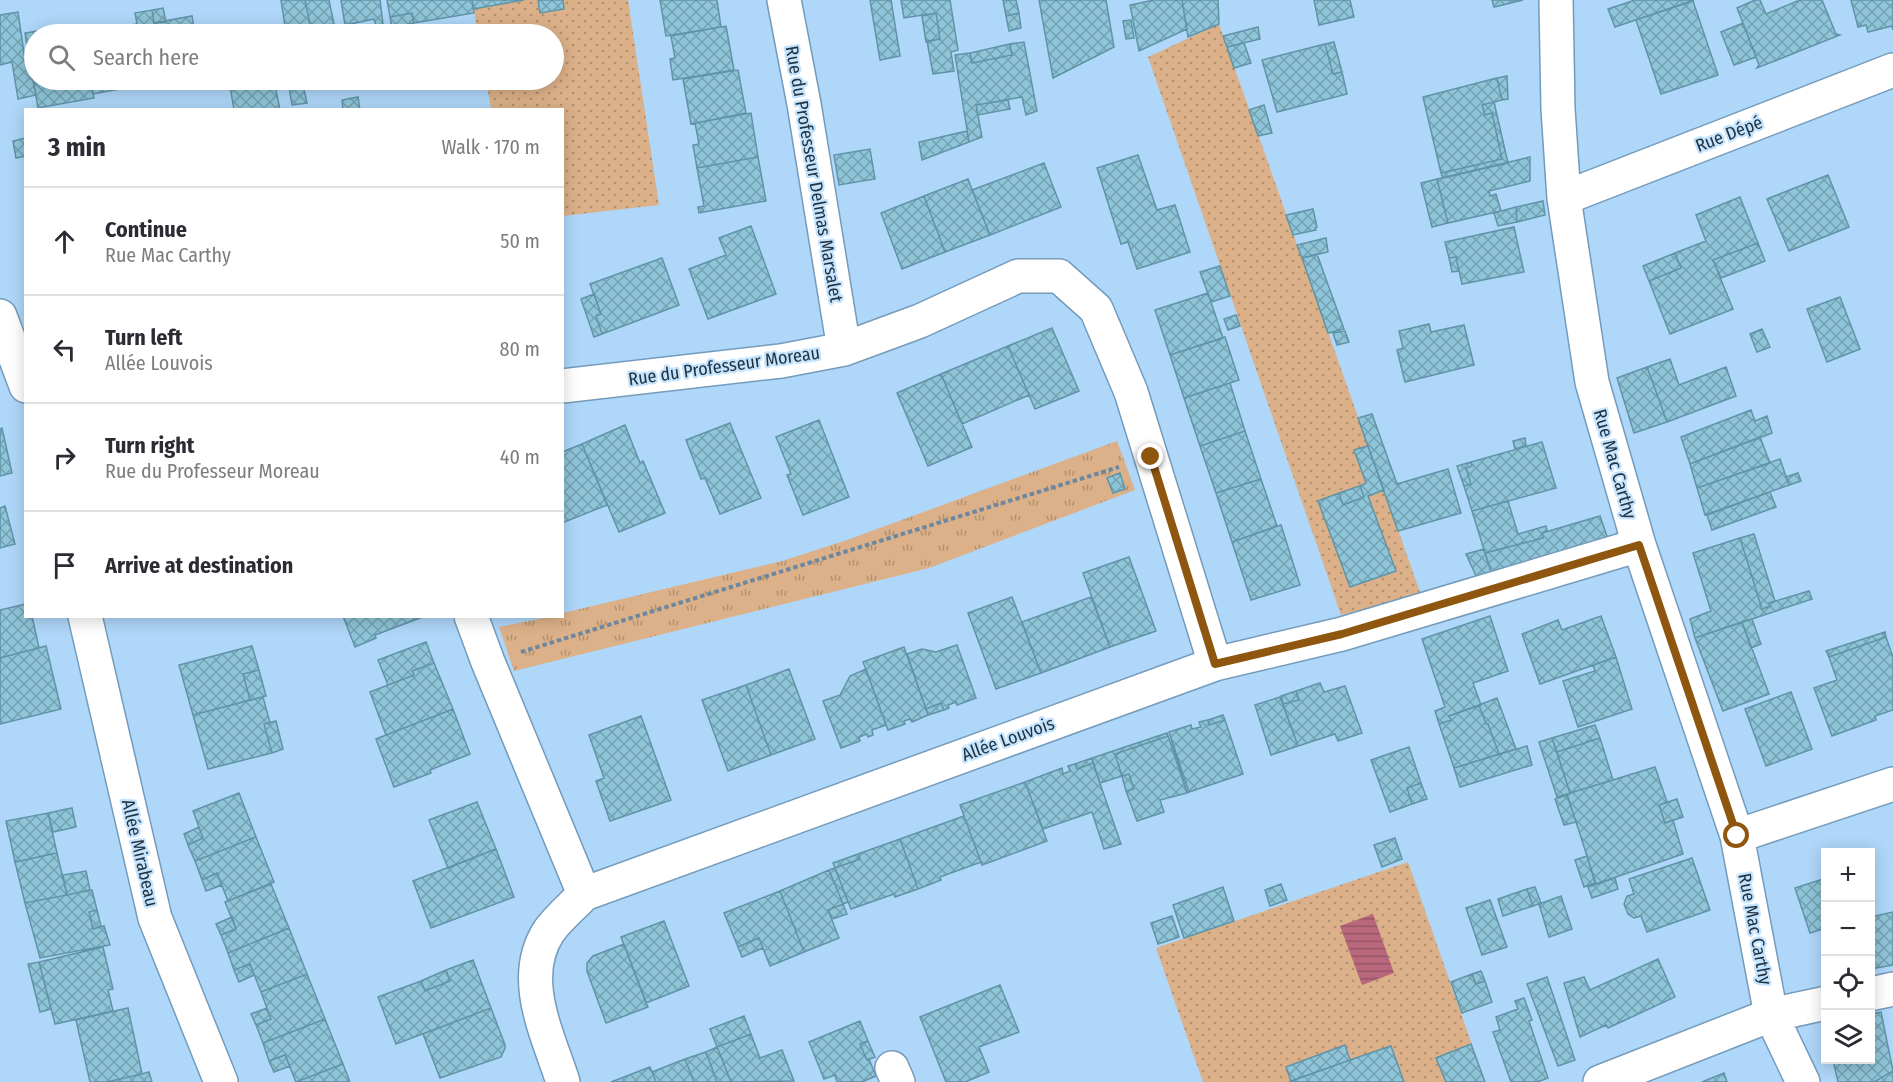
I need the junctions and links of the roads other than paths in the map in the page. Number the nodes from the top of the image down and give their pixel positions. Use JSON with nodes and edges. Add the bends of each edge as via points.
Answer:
{"nodes":[{"id":1,"x":784,"y":0,"type":"edge"},
{"id":2,"x":1556,"y":0,"type":"edge"},
{"id":3,"x":1893,"y":70,"type":"edge"},
{"id":4,"x":1564,"y":198,"type":"junction"},
{"id":5,"x":0,"y":316,"type":"edge"},
{"id":6,"x":844,"y":349,"type":"junction"},
{"id":7,"x":24,"y":381,"type":"edge"},
{"id":8,"x":564,"y":386,"type":"edge"},
{"id":9,"x":1639,"y":545,"type":"junction"},
{"id":10,"x":85,"y":618,"type":"edge"},
{"id":11,"x":472,"y":618,"type":"edge"},
{"id":12,"x":1215,"y":664,"type":"junction"},
{"id":13,"x":1893,"y":784,"type":"edge"},
{"id":14,"x":1737,"y":836,"type":"junction"},
{"id":15,"x":584,"y":894,"type":"junction"},
{"id":16,"x":1893,"y":989,"type":"edge"},
{"id":17,"x":1875,"y":993,"type":"edge"},
{"id":18,"x":1821,"y":1004,"type":"edge"},
{"id":19,"x":1771,"y":1015,"type":"junction"},
{"id":20,"x":221,"y":1082,"type":"edge"},
{"id":21,"x":563,"y":1082,"type":"edge"},
{"id":22,"x":1600,"y":1082,"type":"edge"},
{"id":23,"x":1803,"y":1082,"type":"edge"}],
"edges":[{"from":1,"to":6,"type":"street","name":"Rue du Professeur Delmas Marsalet"},
{"from":2,"to":4,"type":"street","name":"Rue Mac Carthy"},
{"from":3,"to":4,"type":"street","name":"Rue Dépé"},
{"from":4,"to":9,"type":"street","name":"Rue Mac Carthy","via":[[1592,382]]},
{"from":5,"to":7,"type":"street"},
{"from":6,"to":8,"type":"street","name":"Rue du Professeur Moreau","via":[[781,362]]},
{"from":6,"to":12,"type":"street","name":"Rue du Professeur Moreau","via":[[920,321],[1018,276],[1059,276],[1096,309],[1131,392]]},
{"from":9,"to":12,"type":"street","name":"Allée Louvois","via":[[1342,634]]},
{"from":9,"to":14,"type":"street","name":"Rue Mac Carthy"},
{"from":10,"to":20,"type":"street","name":"Allée Mirabeau","via":[[155,918]]},
{"from":11,"to":15,"type":"street"},
{"from":12,"to":15,"type":"street","name":"Allée Louvois"},
{"from":13,"to":14,"type":"street"},
{"from":14,"to":19,"type":"street","name":"Rue Mac Carthy"},
{"from":15,"to":21,"type":"street","name":"Allée Louvois","via":[[549,932],[535,963],[537,999]]},
{"from":16,"to":17,"type":"street"},
{"from":18,"to":19,"type":"street"},
{"from":19,"to":22,"type":"street"},
{"from":19,"to":23,"type":"street","name":"Rue Mac Carthy"}]}
